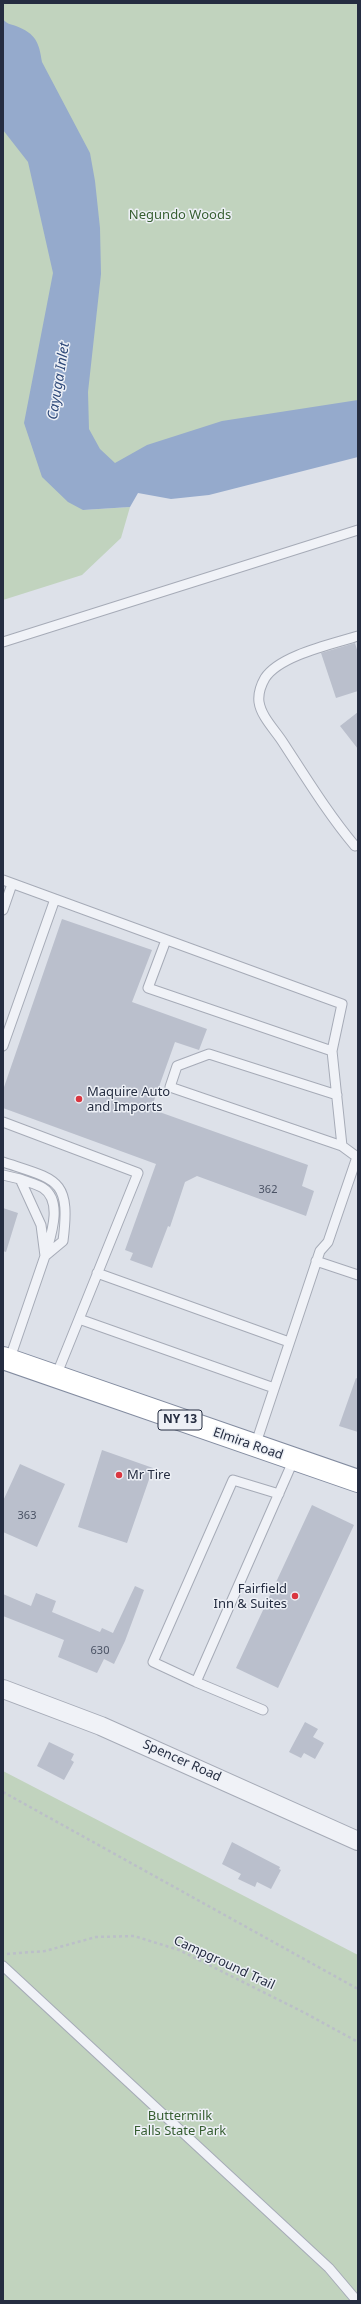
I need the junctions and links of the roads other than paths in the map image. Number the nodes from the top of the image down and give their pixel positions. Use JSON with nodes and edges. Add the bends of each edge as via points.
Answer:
{"nodes":[{"id":1,"x":358,"y":530,"type":"edge"},
{"id":2,"x":358,"y":636,"type":"edge"},
{"id":3,"x":3,"y":642,"type":"edge"},
{"id":4,"x":357,"y":846,"type":"edge"},
{"id":5,"x":3,"y":880,"type":"edge"},
{"id":6,"x":12,"y":884,"type":"junction"},
{"id":7,"x":55,"y":900,"type":"junction"},
{"id":8,"x":3,"y":910,"type":"edge"},
{"id":9,"x":166,"y":940,"type":"junction"},
{"id":10,"x":3,"y":1046,"type":"edge"},
{"id":11,"x":332,"y":1051,"type":"junction"},
{"id":12,"x":337,"y":1095,"type":"junction"},
{"id":13,"x":3,"y":1122,"type":"edge"},
{"id":14,"x":342,"y":1146,"type":"junction"},
{"id":15,"x":3,"y":1162,"type":"edge"},
{"id":16,"x":3,"y":1174,"type":"edge"},
{"id":17,"x":20,"y":1179,"type":"junction"},
{"id":18,"x":354,"y":1179,"type":"edge"},
{"id":19,"x":45,"y":1256,"type":"junction"},
{"id":20,"x":316,"y":1261,"type":"junction"},
{"id":21,"x":97,"y":1273,"type":"junction"},
{"id":22,"x":358,"y":1275,"type":"edge"},
{"id":23,"x":79,"y":1319,"type":"junction"},
{"id":24,"x":289,"y":1342,"type":"junction"},
{"id":25,"x":6,"y":1360,"type":"edge"},
{"id":26,"x":56,"y":1378,"type":"junction"},
{"id":27,"x":274,"y":1388,"type":"junction"},
{"id":28,"x":255,"y":1446,"type":"junction"},
{"id":29,"x":294,"y":1459,"type":"junction"},
{"id":30,"x":358,"y":1481,"type":"edge"},
{"id":31,"x":279,"y":1494,"type":"junction"},
{"id":32,"x":196,"y":1682,"type":"junction"},
{"id":33,"x":3,"y":1689,"type":"edge"},
{"id":34,"x":262,"y":1710,"type":"dead end"},
{"id":35,"x":358,"y":1841,"type":"edge"},
{"id":36,"x":3,"y":1966,"type":"edge"},
{"id":37,"x":357,"y":2301,"type":"edge"}],
"edges":[{"from":1,"to":3,"type":"lane"},
{"from":2,"to":4,"type":"lane","via":[[289,660],[272,670],[260,690],[259,701],[263,712],[290,754]]},
{"from":5,"to":6,"type":"lane"},
{"from":6,"to":7,"type":"lane"},
{"from":6,"to":8,"type":"lane"},
{"from":7,"to":9,"type":"lane"},
{"from":7,"to":10,"type":"lane"},
{"from":9,"to":11,"type":"lane","via":[[342,1004]]},
{"from":9,"to":11,"type":"lane","via":[[148,988]]},
{"from":11,"to":12,"type":"lane"},
{"from":12,"to":14,"type":"lane"},
{"from":12,"to":14,"type":"lane","via":[[209,1054],[177,1066],[170,1087]]},
{"from":13,"to":21,"type":"lane","via":[[138,1173]]},
{"from":14,"to":18,"type":"lane","via":[[357,1157]]},
{"from":15,"to":19,"type":"lane","via":[[49,1178],[57,1185],[63,1197],[66,1213],[63,1241]]},
{"from":16,"to":17,"type":"lane"},
{"from":17,"to":19,"type":"lane","via":[[41,1225]]},
{"from":17,"to":19,"type":"lane","via":[[43,1188],[52,1201],[52,1234]]},
{"from":18,"to":20,"type":"lane","via":[[328,1242]]},
{"from":19,"to":25,"type":"lane"},
{"from":20,"to":22,"type":"lane"},
{"from":20,"to":24,"type":"lane"},
{"from":21,"to":23,"type":"lane"},
{"from":21,"to":24,"type":"lane"},
{"from":23,"to":26,"type":"lane"},
{"from":23,"to":27,"type":"lane"},
{"from":24,"to":27,"type":"lane"},
{"from":25,"to":26,"type":"highway","name":"Elmira Road","number":"NY 13"},
{"from":26,"to":28,"type":"highway","name":"Elmira Road","number":"NY 13"},
{"from":27,"to":28,"type":"lane"},
{"from":28,"to":29,"type":"highway","name":"Elmira Road","number":"NY 13"},
{"from":29,"to":30,"type":"highway","name":"Elmira Road","number":"NY 13"},
{"from":29,"to":31,"type":"lane"},
{"from":31,"to":32,"type":"lane"},
{"from":31,"to":32,"type":"lane","via":[[233,1480],[153,1662]]},
{"from":32,"to":34,"type":"lane"},
{"from":33,"to":35,"type":"street","name":"Spencer Road","via":[[101,1726]]},
{"from":36,"to":37,"type":"lane","via":[[329,2268]]}]}
